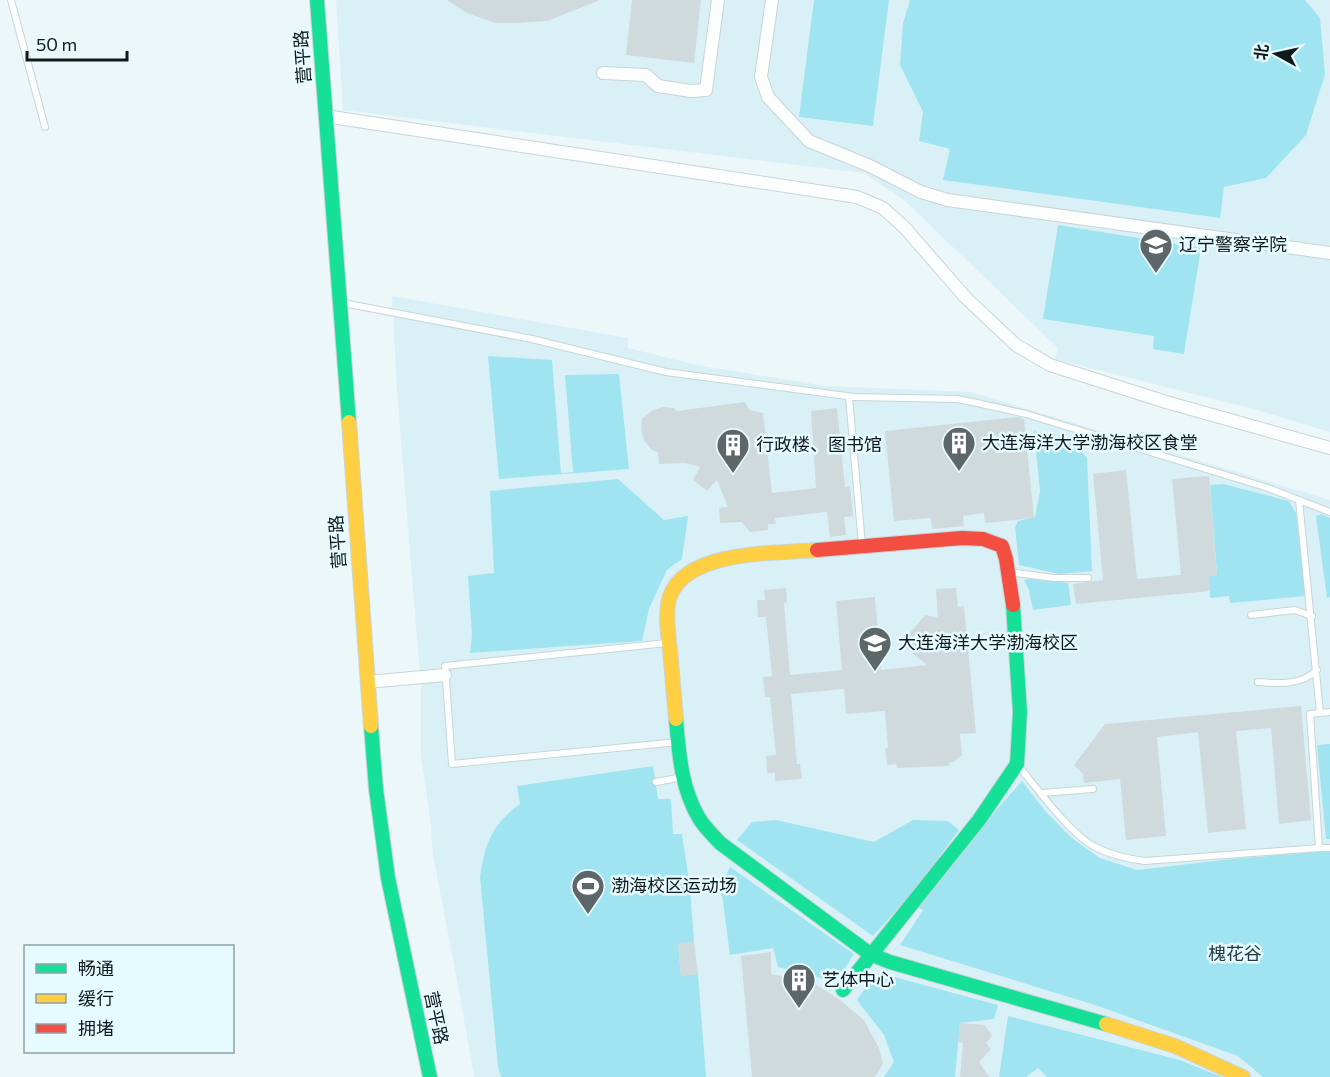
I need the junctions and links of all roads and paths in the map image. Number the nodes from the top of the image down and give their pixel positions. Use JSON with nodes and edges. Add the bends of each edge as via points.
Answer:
{"nodes":[{"id":1,"x":11,"y":0,"type":"edge"},
{"id":2,"x":317,"y":0,"type":"edge"},
{"id":3,"x":718,"y":0,"type":"edge"},
{"id":4,"x":772,"y":0,"type":"edge"},
{"id":5,"x":603,"y":73,"type":"dead end"},
{"id":6,"x":326,"y":116,"type":"junction"},
{"id":7,"x":45,"y":127,"type":"dead end"},
{"id":8,"x":1330,"y":253,"type":"edge"},
{"id":9,"x":339,"y":302,"type":"junction"},
{"id":10,"x":849,"y":397,"type":"junction"},
{"id":11,"x":1330,"y":448,"type":"edge"},
{"id":12,"x":1299,"y":500,"type":"junction"},
{"id":13,"x":1330,"y":512,"type":"edge"},
{"id":14,"x":862,"y":545,"type":"junction"},
{"id":15,"x":1008,"y":572,"type":"junction"},
{"id":16,"x":1088,"y":578,"type":"dead end"},
{"id":17,"x":1251,"y":615,"type":"dead end"},
{"id":18,"x":1312,"y":616,"type":"junction"},
{"id":19,"x":668,"y":643,"type":"junction"},
{"id":20,"x":1317,"y":670,"type":"junction"},
{"id":21,"x":446,"y":675,"type":"junction"},
{"id":22,"x":367,"y":682,"type":"junction"},
{"id":23,"x":1258,"y":682,"type":"dead end"},
{"id":24,"x":1330,"y":712,"type":"edge"},
{"id":25,"x":1320,"y":713,"type":"junction"},
{"id":26,"x":678,"y":742,"type":"junction"},
{"id":27,"x":1017,"y":764,"type":"junction"},
{"id":28,"x":684,"y":777,"type":"junction"},
{"id":29,"x":656,"y":782,"type":"dead end"},
{"id":30,"x":1093,"y":789,"type":"dead end"},
{"id":31,"x":1041,"y":793,"type":"junction"},
{"id":32,"x":1318,"y":848,"type":"junction"},
{"id":33,"x":1330,"y":848,"type":"edge"},
{"id":34,"x":870,"y":954,"type":"junction"},
{"id":35,"x":843,"y":990,"type":"dead end"},
{"id":36,"x":430,"y":1077,"type":"edge"},
{"id":37,"x":1243,"y":1077,"type":"edge"}],
"edges":[{"from":1,"to":7,"type":"lane"},
{"from":2,"to":6,"type":"main road","name":"营平路"},
{"from":3,"to":5,"type":"street","via":[[706,90],[658,86],[646,75]]},
{"from":4,"to":8,"type":"street","via":[[761,77],[768,97],[809,141],[921,192],[948,200]]},
{"from":6,"to":9,"type":"main road","name":"营平路"},
{"from":6,"to":11,"type":"street","via":[[857,197],[883,208],[906,228],[966,298],[1016,345],[1050,365]]},
{"from":9,"to":10,"type":"lane","via":[[532,339],[666,372]]},
{"from":9,"to":22,"type":"main road","name":"营平路"},
{"from":10,"to":12,"type":"lane","via":[[957,399],[1017,412]]},
{"from":10,"to":14,"type":"lane"},
{"from":12,"to":13,"type":"lane"},
{"from":12,"to":18,"type":"lane"},
{"from":14,"to":15,"type":"main road","via":[[991,540],[1002,546]]},
{"from":14,"to":19,"type":"main road","via":[[717,561],[691,571],[672,589],[667,604]]},
{"from":15,"to":16,"type":"lane"},
{"from":15,"to":27,"type":"main road","via":[[1020,712]]},
{"from":17,"to":18,"type":"lane","via":[[1295,610]]},
{"from":18,"to":20,"type":"lane"},
{"from":19,"to":21,"type":"lane","via":[[445,666]]},
{"from":19,"to":26,"type":"main road"},
{"from":20,"to":23,"type":"lane","via":[[1300,681]]},
{"from":20,"to":25,"type":"lane"},
{"from":21,"to":22,"type":"street"},
{"from":21,"to":26,"type":"lane","via":[[452,764]]},
{"from":22,"to":36,"type":"main road","name":"营平路","via":[[381,835]]},
{"from":24,"to":25,"type":"lane"},
{"from":25,"to":32,"type":"lane","via":[[1310,714]]},
{"from":26,"to":28,"type":"main road"},
{"from":27,"to":31,"type":"lane"},
{"from":27,"to":34,"type":"main road","via":[[979,820]]},
{"from":28,"to":29,"type":"lane"},
{"from":28,"to":34,"type":"main road","via":[[688,797],[700,820],[720,843]]},
{"from":30,"to":31,"type":"lane"},
{"from":31,"to":32,"type":"lane","via":[[1093,846],[1126,859],[1145,861]]},
{"from":32,"to":33,"type":"lane"},
{"from":34,"to":35,"type":"main road"},
{"from":34,"to":37,"type":"main road","via":[[1175,1046]]}]}
